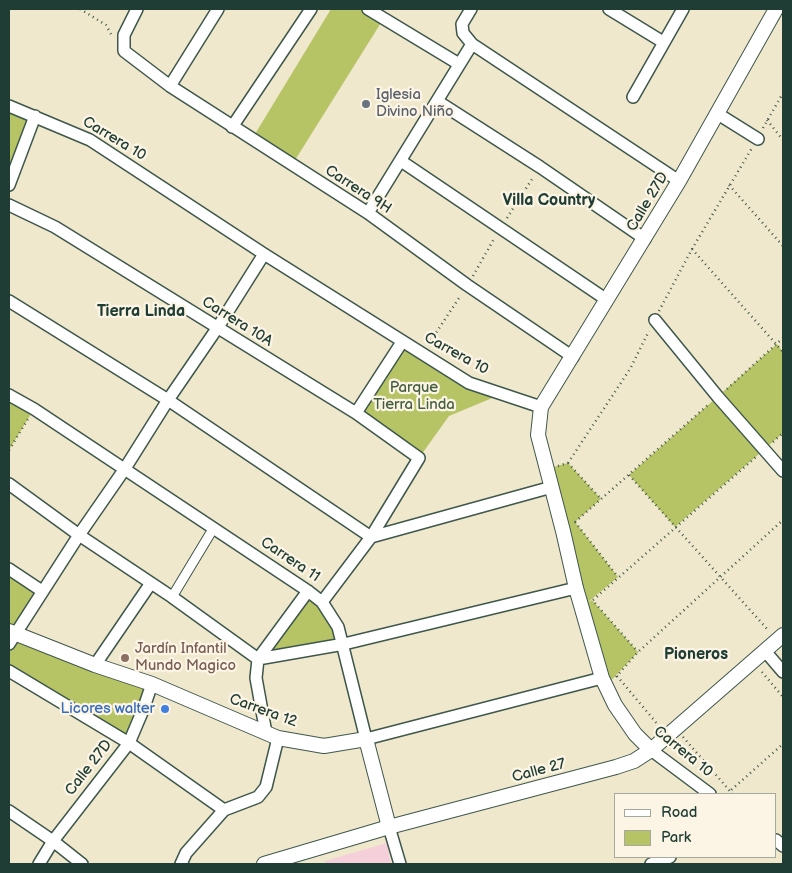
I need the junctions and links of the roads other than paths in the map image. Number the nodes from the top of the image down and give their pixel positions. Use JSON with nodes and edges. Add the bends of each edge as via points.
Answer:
{"nodes":[{"id":1,"x":137,"y":9,"type":"edge"},
{"id":2,"x":218,"y":9,"type":"edge"},
{"id":3,"x":311,"y":9,"type":"edge"},
{"id":4,"x":368,"y":9,"type":"edge"},
{"id":5,"x":471,"y":9,"type":"edge"},
{"id":6,"x":609,"y":9,"type":"edge"},
{"id":7,"x":683,"y":9,"type":"edge"},
{"id":8,"x":776,"y":9,"type":"edge"},
{"id":9,"x":663,"y":42,"type":"junction"},
{"id":10,"x":472,"y":44,"type":"junction"},
{"id":11,"x":459,"y":64,"type":"junction"},
{"id":12,"x":170,"y":86,"type":"junction"},
{"id":13,"x":633,"y":97,"type":"dead end"},
{"id":14,"x":437,"y":101,"type":"junction"},
{"id":15,"x":9,"y":106,"type":"edge"},
{"id":16,"x":718,"y":114,"type":"junction"},
{"id":17,"x":35,"y":116,"type":"junction"},
{"id":18,"x":232,"y":127,"type":"junction"},
{"id":19,"x":758,"y":139,"type":"road end"},
{"id":20,"x":401,"y":161,"type":"junction"},
{"id":21,"x":679,"y":182,"type":"junction"},
{"id":22,"x":9,"y":186,"type":"edge"},
{"id":23,"x":9,"y":205,"type":"edge"},
{"id":24,"x":368,"y":213,"type":"junction"},
{"id":25,"x":645,"y":239,"type":"junction"},
{"id":26,"x":264,"y":254,"type":"junction"},
{"id":27,"x":608,"y":300,"type":"junction"},
{"id":28,"x":9,"y":301,"type":"edge"},
{"id":29,"x":654,"y":320,"type":"road end"},
{"id":30,"x":218,"y":328,"type":"junction"},
{"id":31,"x":402,"y":342,"type":"junction"},
{"id":32,"x":573,"y":357,"type":"junction"},
{"id":33,"x":9,"y":395,"type":"edge"},
{"id":34,"x":168,"y":400,"type":"junction"},
{"id":35,"x":541,"y":407,"type":"junction"},
{"id":36,"x":356,"y":413,"type":"junction"},
{"id":37,"x":124,"y":470,"type":"junction"},
{"id":38,"x":783,"y":471,"type":"edge"},
{"id":39,"x":9,"y":484,"type":"edge"},
{"id":40,"x":552,"y":487,"type":"junction"},
{"id":41,"x":213,"y":529,"type":"junction"},
{"id":42,"x":79,"y":535,"type":"junction"},
{"id":43,"x":371,"y":537,"type":"junction"},
{"id":44,"x":9,"y":569,"type":"edge"},
{"id":45,"x":151,"y":583,"type":"junction"},
{"id":46,"x":576,"y":588,"type":"junction"},
{"id":47,"x":42,"y":590,"type":"junction"},
{"id":48,"x":308,"y":592,"type":"junction"},
{"id":49,"x":172,"y":597,"type":"junction"},
{"id":50,"x":322,"y":602,"type":"junction"},
{"id":51,"x":11,"y":636,"type":"edge"},
{"id":52,"x":780,"y":638,"type":"edge"},
{"id":53,"x":344,"y":644,"type":"junction"},
{"id":54,"x":765,"y":651,"type":"junction"},
{"id":55,"x":258,"y":659,"type":"junction"},
{"id":56,"x":95,"y":665,"type":"junction"},
{"id":57,"x":9,"y":671,"type":"edge"},
{"id":58,"x":783,"y":672,"type":"edge"},
{"id":59,"x":604,"y":682,"type":"junction"},
{"id":60,"x":152,"y":684,"type":"junction"},
{"id":61,"x":272,"y":735,"type":"junction"},
{"id":62,"x":366,"y":739,"type":"junction"},
{"id":63,"x":129,"y":743,"type":"junction"},
{"id":64,"x":651,"y":750,"type":"junction"},
{"id":65,"x":709,"y":793,"type":"edge"},
{"id":66,"x":224,"y":810,"type":"junction"},
{"id":67,"x":9,"y":811,"type":"edge"},
{"id":68,"x":389,"y":827,"type":"junction"},
{"id":69,"x":53,"y":842,"type":"junction"},
{"id":70,"x":667,"y":858,"type":"edge"},
{"id":71,"x":39,"y":864,"type":"edge"},
{"id":72,"x":82,"y":864,"type":"edge"},
{"id":73,"x":181,"y":864,"type":"edge"},
{"id":74,"x":264,"y":864,"type":"edge"},
{"id":75,"x":400,"y":864,"type":"edge"},
{"id":76,"x":651,"y":864,"type":"edge"}],
"edges":[{"from":1,"to":12,"type":"street","name":"Carrera 9H","via":[[124,35],[124,51]]},
{"from":2,"to":12,"type":"street"},
{"from":3,"to":18,"type":"street"},
{"from":4,"to":11,"type":"street"},
{"from":5,"to":10,"type":"street","via":[[462,24],[463,33]]},
{"from":6,"to":9,"type":"street"},
{"from":7,"to":9,"type":"street"},
{"from":8,"to":16,"type":"street","name":"Calle 27D"},
{"from":9,"to":13,"type":"street"},
{"from":10,"to":11,"type":"street"},
{"from":10,"to":21,"type":"street"},
{"from":11,"to":14,"type":"street"},
{"from":12,"to":18,"type":"street","name":"Carrera 9H"},
{"from":14,"to":20,"type":"street"},
{"from":14,"to":25,"type":"street"},
{"from":15,"to":17,"type":"street","name":"Carrera 10"},
{"from":16,"to":19,"type":"street"},
{"from":16,"to":21,"type":"street","name":"Calle 27D"},
{"from":17,"to":22,"type":"street"},
{"from":17,"to":26,"type":"street","name":"Carrera 10","via":[[90,140]]},
{"from":18,"to":24,"type":"street","name":"Carrera 9H"},
{"from":20,"to":24,"type":"street"},
{"from":20,"to":27,"type":"street"},
{"from":21,"to":25,"type":"street","name":"Calle 27D"},
{"from":23,"to":30,"type":"street","name":"Carrera 10A","via":[[55,227]]},
{"from":24,"to":32,"type":"street","name":"Carrera 9H"},
{"from":25,"to":27,"type":"street","name":"Calle 27D"},
{"from":26,"to":30,"type":"street"},
{"from":26,"to":31,"type":"street","name":"Carrera 10"},
{"from":27,"to":32,"type":"street","name":"Calle 27D"},
{"from":28,"to":34,"type":"street"},
{"from":29,"to":38,"type":"street"},
{"from":30,"to":34,"type":"street"},
{"from":30,"to":36,"type":"street","name":"Carrera 10A"},
{"from":31,"to":35,"type":"street","name":"Carrera 10","via":[[469,384]]},
{"from":31,"to":36,"type":"street"},
{"from":32,"to":35,"type":"street","name":"Calle 27D"},
{"from":33,"to":37,"type":"street","name":"Carrera 11"},
{"from":34,"to":37,"type":"street"},
{"from":34,"to":43,"type":"street"},
{"from":35,"to":40,"type":"street","name":"Carrera 10","via":[[538,435]]},
{"from":36,"to":43,"type":"street","name":"Carrera 10A","via":[[419,458]]},
{"from":37,"to":41,"type":"street","name":"Carrera 11"},
{"from":37,"to":42,"type":"street"},
{"from":39,"to":42,"type":"street"},
{"from":40,"to":43,"type":"street"},
{"from":40,"to":46,"type":"street","name":"Carrera 10"},
{"from":41,"to":48,"type":"street","name":"Carrera 11"},
{"from":41,"to":49,"type":"street"},
{"from":42,"to":45,"type":"street"},
{"from":42,"to":47,"type":"street"},
{"from":43,"to":50,"type":"street"},
{"from":44,"to":47,"type":"street"},
{"from":45,"to":49,"type":"street"},
{"from":45,"to":56,"type":"street"},
{"from":46,"to":53,"type":"street"},
{"from":46,"to":59,"type":"street","name":"Carrera 10","via":[[587,604]]},
{"from":47,"to":51,"type":"street"},
{"from":48,"to":50,"type":"street","name":"Carrera 11"},
{"from":48,"to":55,"type":"street"},
{"from":49,"to":55,"type":"street"},
{"from":50,"to":53,"type":"street","name":"Carrera 11","via":[[338,627]]},
{"from":51,"to":56,"type":"street","name":"Carrera 12"},
{"from":52,"to":54,"type":"street","name":"Calle 27"},
{"from":53,"to":55,"type":"street"},
{"from":53,"to":62,"type":"street","name":"Carrera 11"},
{"from":54,"to":58,"type":"street"},
{"from":54,"to":64,"type":"street","name":"Calle 27"},
{"from":55,"to":61,"type":"street","via":[[256,678]]},
{"from":56,"to":60,"type":"street","name":"Carrera 12"},
{"from":57,"to":63,"type":"street"},
{"from":59,"to":62,"type":"street","name":"Carrera 12"},
{"from":59,"to":64,"type":"street","name":"Carrera 10","via":[[615,705]]},
{"from":60,"to":61,"type":"street","name":"Carrera 12"},
{"from":60,"to":63,"type":"street","name":"Calle 27D"},
{"from":61,"to":62,"type":"street","name":"Carrera 12","via":[[324,746]]},
{"from":61,"to":66,"type":"street","via":[[266,787],[258,797]]},
{"from":62,"to":68,"type":"street","name":"Carrera 11"},
{"from":63,"to":66,"type":"street"},
{"from":63,"to":69,"type":"street","name":"Calle 27D"},
{"from":64,"to":65,"type":"street","name":"Carrera 10"},
{"from":64,"to":68,"type":"street","name":"Calle 27","via":[[616,767]]},
{"from":66,"to":73,"type":"street","via":[[186,853]]},
{"from":67,"to":69,"type":"street"},
{"from":68,"to":74,"type":"street","name":"Calle 27"},
{"from":68,"to":75,"type":"street","name":"Carrera 11"},
{"from":69,"to":71,"type":"street","name":"Calle 27D"},
{"from":69,"to":72,"type":"street"},
{"from":70,"to":76,"type":"street"}]}
